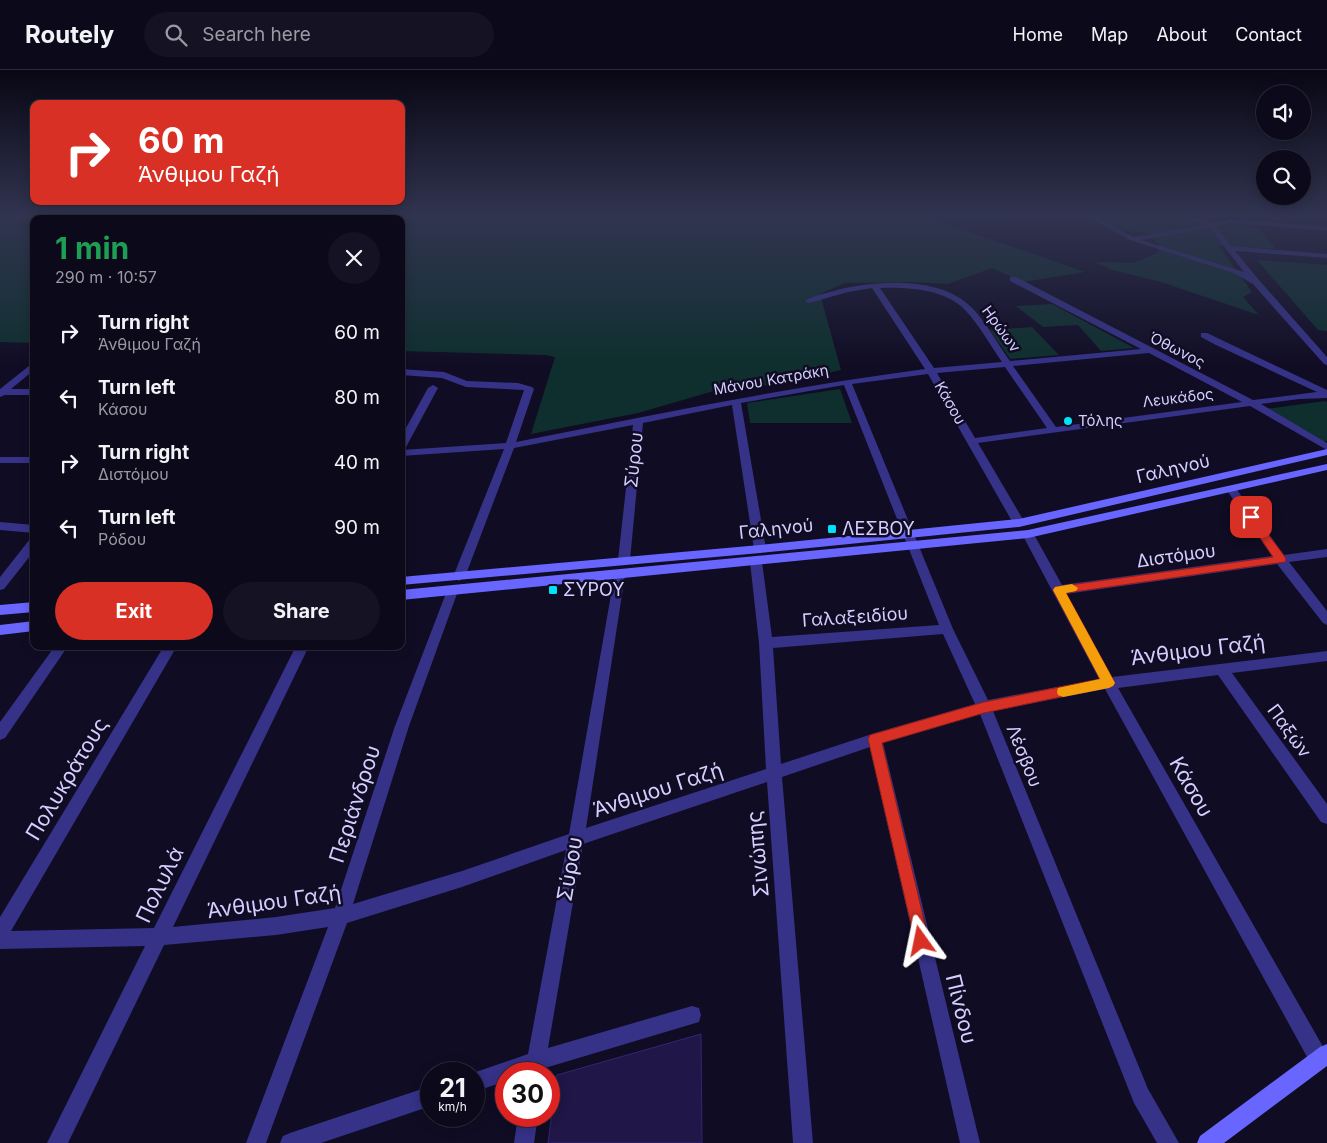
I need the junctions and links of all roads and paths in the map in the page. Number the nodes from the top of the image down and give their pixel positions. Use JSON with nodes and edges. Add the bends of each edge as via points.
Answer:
{"nodes":[{"id":1,"x":1221,"y":266,"type":"edge"},
{"id":2,"x":1243,"y":266,"type":"edge"},
{"id":3,"x":1013,"y":279,"type":"dead end"},
{"id":4,"x":1256,"y":282,"type":"junction"},
{"id":5,"x":875,"y":287,"type":"junction"},
{"id":6,"x":809,"y":300,"type":"dead end"},
{"id":7,"x":1204,"y":335,"type":"dead end"},
{"id":8,"x":1148,"y":350,"type":"junction"},
{"id":9,"x":1327,"y":362,"type":"edge"},
{"id":10,"x":1009,"y":364,"type":"junction"},
{"id":11,"x":30,"y":368,"type":"edge"},
{"id":12,"x":931,"y":371,"type":"junction"},
{"id":13,"x":405,"y":372,"type":"edge"},
{"id":14,"x":847,"y":382,"type":"junction"},
{"id":15,"x":433,"y":388,"type":"dead end"},
{"id":16,"x":30,"y":392,"type":"edge"},
{"id":17,"x":1,"y":393,"type":"edge"},
{"id":18,"x":1327,"y":394,"type":"edge"},
{"id":19,"x":736,"y":401,"type":"junction"},
{"id":20,"x":1252,"y":403,"type":"junction"},
{"id":21,"x":638,"y":420,"type":"junction"},
{"id":22,"x":1054,"y":429,"type":"junction"},
{"id":23,"x":405,"y":440,"type":"edge"},
{"id":24,"x":972,"y":441,"type":"junction"},
{"id":25,"x":510,"y":446,"type":"junction"},
{"id":26,"x":1327,"y":447,"type":"edge"},
{"id":27,"x":1327,"y":452,"type":"edge"},
{"id":28,"x":405,"y":453,"type":"edge"},
{"id":29,"x":0,"y":460,"type":"edge"},
{"id":30,"x":30,"y":460,"type":"edge"},
{"id":31,"x":1327,"y":467,"type":"edge"},
{"id":32,"x":1231,"y":489,"type":"junction"},
{"id":33,"x":0,"y":526,"type":"edge"},
{"id":34,"x":1024,"y":528,"type":"junction"},
{"id":35,"x":30,"y":529,"type":"edge"},
{"id":36,"x":910,"y":539,"type":"junction"},
{"id":37,"x":30,"y":547,"type":"edge"},
{"id":38,"x":1327,"y":553,"type":"edge"},
{"id":39,"x":758,"y":556,"type":"junction"},
{"id":40,"x":1281,"y":560,"type":"junction"},
{"id":41,"x":622,"y":568,"type":"junction"},
{"id":42,"x":405,"y":581,"type":"edge"},
{"id":43,"x":455,"y":584,"type":"junction"},
{"id":44,"x":0,"y":586,"type":"edge"},
{"id":45,"x":1059,"y":590,"type":"junction"},
{"id":46,"x":405,"y":594,"type":"edge"},
{"id":47,"x":30,"y":607,"type":"edge"},
{"id":48,"x":0,"y":610,"type":"edge"},
{"id":49,"x":1327,"y":620,"type":"edge"},
{"id":50,"x":30,"y":626,"type":"edge"},
{"id":51,"x":947,"y":629,"type":"junction"},
{"id":52,"x":0,"y":630,"type":"edge"},
{"id":53,"x":766,"y":643,"type":"junction"},
{"id":54,"x":59,"y":650,"type":"edge"},
{"id":55,"x":168,"y":650,"type":"edge"},
{"id":56,"x":302,"y":650,"type":"edge"},
{"id":57,"x":1327,"y":656,"type":"edge"},
{"id":58,"x":1221,"y":668,"type":"junction"},
{"id":59,"x":1109,"y":683,"type":"junction"},
{"id":60,"x":984,"y":707,"type":"junction"},
{"id":61,"x":0,"y":734,"type":"edge"},
{"id":62,"x":875,"y":739,"type":"junction"},
{"id":63,"x":774,"y":773,"type":"junction"},
{"id":64,"x":1327,"y":817,"type":"edge"},
{"id":65,"x":576,"y":839,"type":"junction"},
{"id":66,"x":341,"y":916,"type":"junction"},
{"id":67,"x":0,"y":933,"type":"edge"},
{"id":68,"x":159,"y":937,"type":"junction"},
{"id":69,"x":0,"y":940,"type":"edge"},
{"id":70,"x":692,"y":1016,"type":"dead end"},
{"id":71,"x":1323,"y":1057,"type":"edge"},
{"id":72,"x":536,"y":1062,"type":"edge"},
{"id":73,"x":550,"y":1062,"type":"edge"},
{"id":74,"x":420,"y":1100,"type":"edge"},
{"id":75,"x":526,"y":1127,"type":"edge"},
{"id":76,"x":57,"y":1143,"type":"edge"},
{"id":77,"x":256,"y":1143,"type":"edge"},
{"id":78,"x":290,"y":1143,"type":"edge"},
{"id":79,"x":524,"y":1143,"type":"edge"},
{"id":80,"x":803,"y":1143,"type":"edge"},
{"id":81,"x":970,"y":1143,"type":"edge"},
{"id":82,"x":1169,"y":1143,"type":"edge"},
{"id":83,"x":1207,"y":1143,"type":"edge"}],
"edges":[{"from":1,"to":4,"type":"street"},
{"from":2,"to":4,"type":"street"},
{"from":3,"to":8,"type":"street","name":"Όθωνος"},
{"from":4,"to":9,"type":"street"},
{"from":5,"to":6,"type":"street","name":"Ηρώων","via":[[854,288]]},
{"from":5,"to":10,"type":"street","name":"Ηρώων","via":[[916,288],[955,298],[969,309]]},
{"from":5,"to":12,"type":"street","name":"Κάσου"},
{"from":7,"to":18,"type":"street","name":"Λευκάδος","via":[[1242,355],[1298,377]]},
{"from":8,"to":10,"type":"street","name":"Μάνου Κατράκη"},
{"from":8,"to":20,"type":"street","name":"Όθωνος"},
{"from":10,"to":12,"type":"street","name":"Μάνου Κατράκη"},
{"from":10,"to":22,"type":"street","name":"Ηρώων"},
{"from":11,"to":17,"type":"street"},
{"from":12,"to":14,"type":"street","name":"Μάνου Κατράκη"},
{"from":12,"to":24,"type":"street","name":"Κάσου"},
{"from":13,"to":25,"type":"street","name":"Περιάνδρου","via":[[444,375],[466,384],[518,386],[529,390]]},
{"from":14,"to":19,"type":"street","name":"Μάνου Κατράκη"},
{"from":14,"to":36,"type":"street","name":"Λέσβου"},
{"from":15,"to":23,"type":"street"},
{"from":16,"to":17,"type":"street"},
{"from":18,"to":20,"type":"street","name":"Λευκάδος","via":[[1306,394]]},
{"from":19,"to":21,"type":"street","name":"Μάνου Κατράκη"},
{"from":19,"to":39,"type":"street","name":"Σινώπης"},
{"from":20,"to":22,"type":"street","name":"Λευκάδος"},
{"from":20,"to":26,"type":"street","name":"Όθωνος"},
{"from":21,"to":25,"type":"street","name":"Μάνου Κατράκη"},
{"from":21,"to":41,"type":"street","name":"Σύρου"},
{"from":22,"to":24,"type":"street","name":"Λευκάδος"},
{"from":24,"to":34,"type":"street","name":"Κάσου"},
{"from":25,"to":28,"type":"street","name":"Μάνου Κατράκη"},
{"from":25,"to":43,"type":"street","name":"Περιάνδρου"},
{"from":27,"to":34,"type":"street","name":"Γαληνού"},
{"from":29,"to":30,"type":"street"},
{"from":31,"to":32,"type":"street","name":"Γαληνού"},
{"from":32,"to":34,"type":"street","name":"Γαληνού"},
{"from":32,"to":40,"type":"street"},
{"from":33,"to":35,"type":"street"},
{"from":34,"to":36,"type":"street","name":"Γαληνού"},
{"from":34,"to":45,"type":"street","name":"Κάσου"},
{"from":36,"to":39,"type":"street","name":"Γαληνού"},
{"from":36,"to":51,"type":"street","name":"Λέσβου"},
{"from":37,"to":44,"type":"street"},
{"from":38,"to":40,"type":"street","name":"Διστόμου"},
{"from":39,"to":41,"type":"street","name":"Γαληνού"},
{"from":39,"to":53,"type":"street","name":"Σινώπης"},
{"from":40,"to":45,"type":"street","name":"Διστόμου"},
{"from":40,"to":49,"type":"street"},
{"from":41,"to":43,"type":"street","name":"Γαληνού"},
{"from":41,"to":65,"type":"street","name":"Σύρου"},
{"from":42,"to":43,"type":"street","name":"Γαληνού"},
{"from":43,"to":46,"type":"street","name":"Γαληνού"},
{"from":43,"to":66,"type":"street","name":"Περιάνδρου","via":[[402,726]]},
{"from":45,"to":59,"type":"street","name":"Κάσου"},
{"from":47,"to":48,"type":"street"},
{"from":50,"to":52,"type":"street"},
{"from":51,"to":53,"type":"street","name":"Γαλαξειδίου"},
{"from":51,"to":60,"type":"street","name":"Λέσβου"},
{"from":53,"to":63,"type":"street","name":"Σινώπης"},
{"from":54,"to":61,"type":"street"},
{"from":55,"to":67,"type":"street","name":"Πολυκράτους"},
{"from":56,"to":68,"type":"street","name":"Πολυλά"},
{"from":57,"to":58,"type":"street","name":"Άνθιμου Γαζή"},
{"from":58,"to":59,"type":"street","name":"Άνθιμου Γαζή"},
{"from":58,"to":64,"type":"street","name":"Παξών"},
{"from":59,"to":60,"type":"street","name":"Άνθιμου Γαζή"},
{"from":59,"to":71,"type":"street","name":"Κάσου","via":[[1141,744]]},
{"from":60,"to":62,"type":"street","name":"Άνθιμου Γαζή"},
{"from":60,"to":82,"type":"street","name":"Λέσβου","via":[[1141,1096]]},
{"from":62,"to":63,"type":"street","name":"Άνθιμου Γαζή"},
{"from":62,"to":81,"type":"street","name":"Πίνδου"},
{"from":63,"to":65,"type":"street","name":"Άνθιμου Γαζή"},
{"from":63,"to":80,"type":"street","name":"Σινώπης"},
{"from":65,"to":66,"type":"street","name":"Άνθιμου Γαζή","via":[[462,880]]},
{"from":65,"to":72,"type":"street","name":"Σύρου"},
{"from":66,"to":68,"type":"street","name":"Άνθιμου Γαζή"},
{"from":66,"to":77,"type":"street","name":"Περιάνδρου"},
{"from":68,"to":69,"type":"street","name":"Άνθιμου Γαζή"},
{"from":68,"to":76,"type":"street","name":"Πολυλά"},
{"from":70,"to":73,"type":"street"},
{"from":71,"to":83,"type":"street"},
{"from":74,"to":78,"type":"street"},
{"from":75,"to":79,"type":"street"}]}
